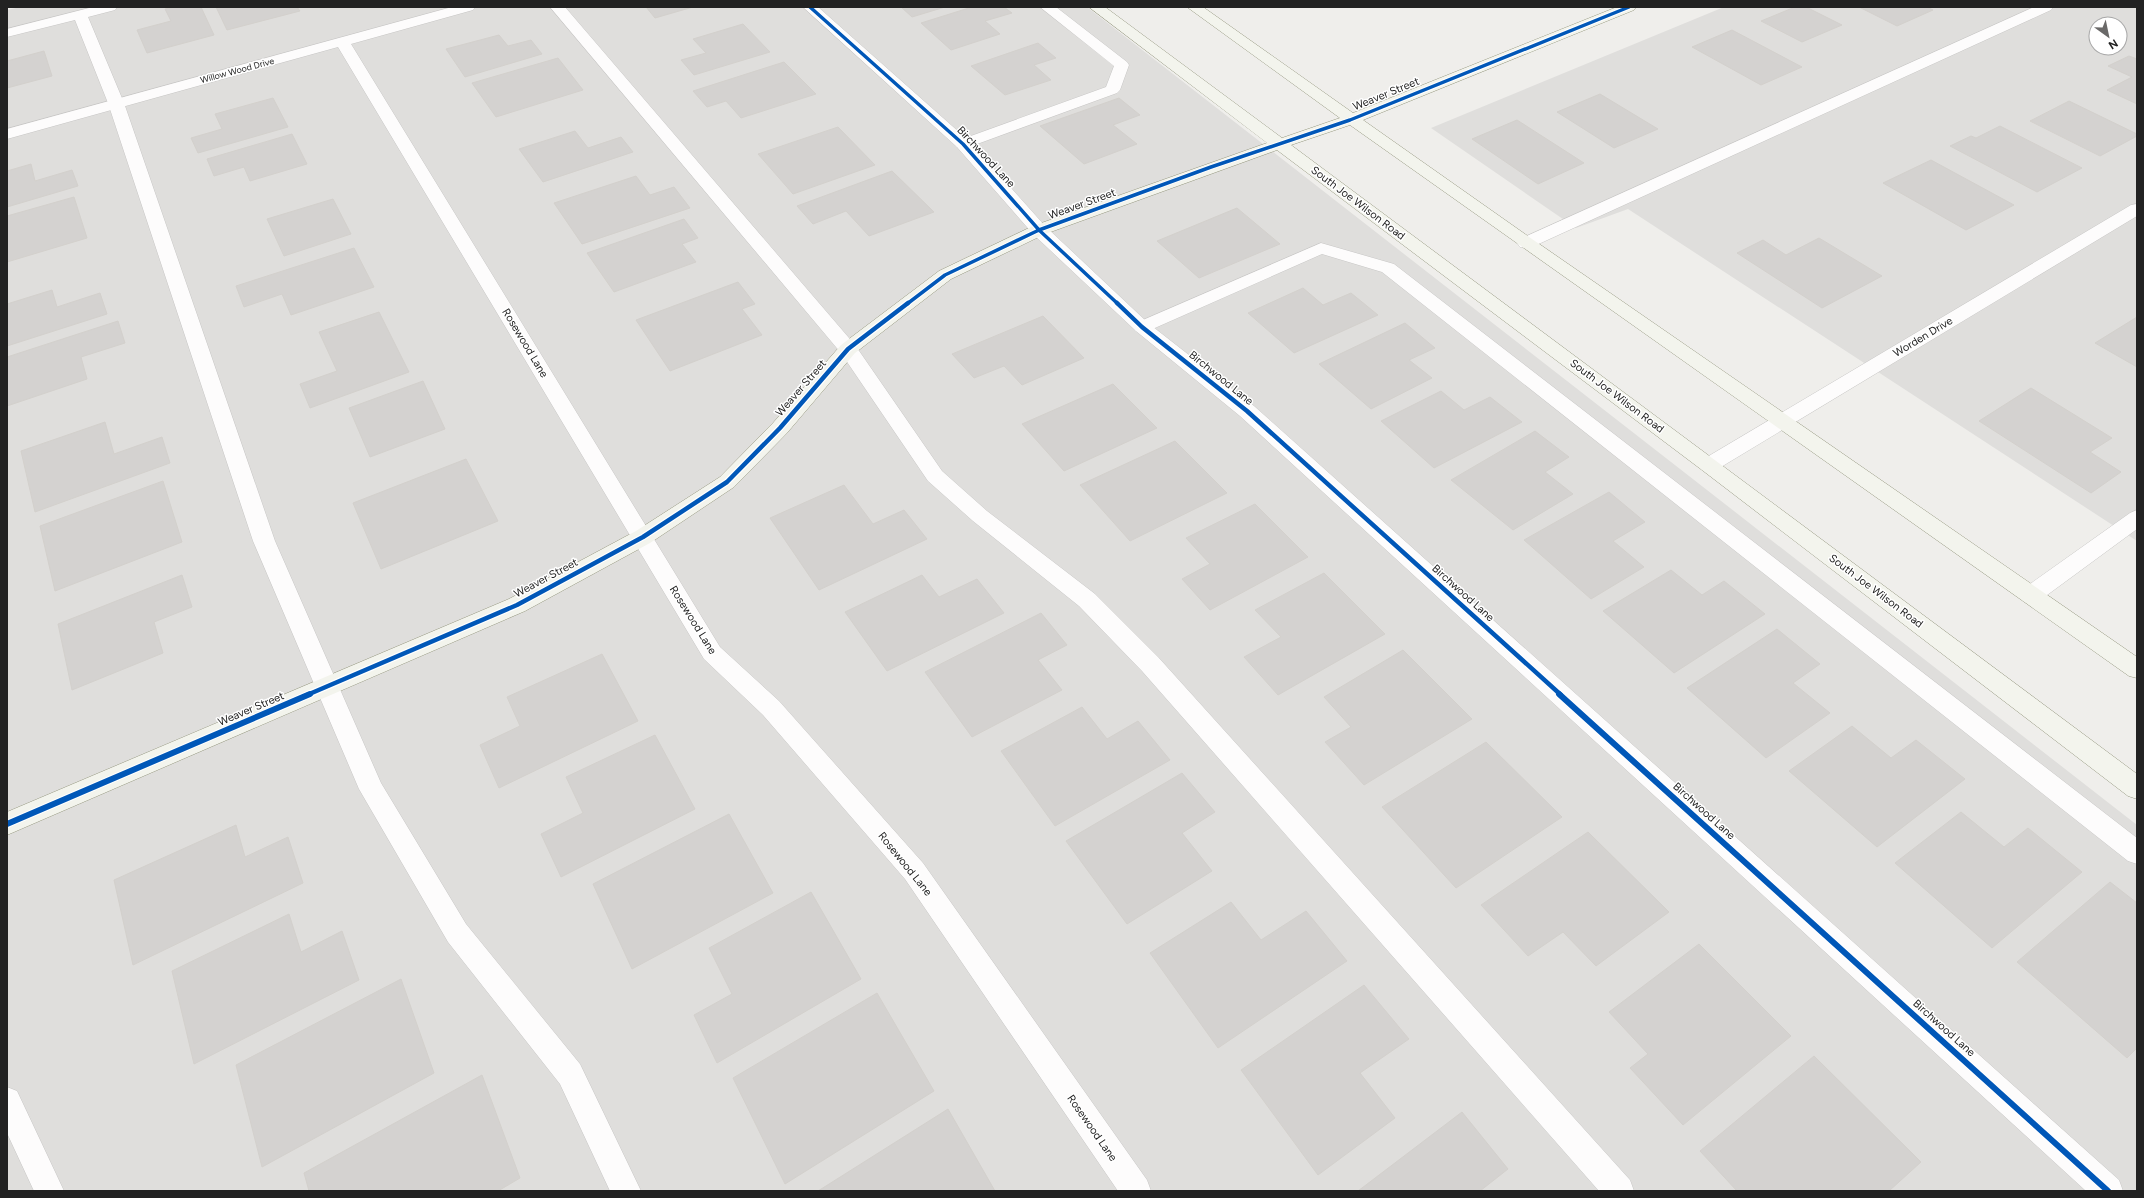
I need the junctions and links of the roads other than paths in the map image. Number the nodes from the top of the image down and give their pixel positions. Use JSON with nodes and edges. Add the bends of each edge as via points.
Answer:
{"nodes":[{"id":1,"x":110,"y":7,"type":"edge"},
{"id":2,"x":468,"y":7,"type":"edge"},
{"id":3,"x":557,"y":7,"type":"edge"},
{"id":4,"x":810,"y":7,"type":"edge"},
{"id":5,"x":1047,"y":7,"type":"edge"},
{"id":6,"x":1096,"y":7,"type":"edge"},
{"id":7,"x":1194,"y":7,"type":"edge"},
{"id":8,"x":1629,"y":7,"type":"edge"},
{"id":9,"x":2046,"y":7,"type":"edge"},
{"id":10,"x":80,"y":15,"type":"junction"},
{"id":11,"x":7,"y":33,"type":"edge"},
{"id":12,"x":342,"y":41,"type":"junction"},
{"id":13,"x":116,"y":103,"type":"junction"},
{"id":14,"x":1350,"y":120,"type":"junction"},
{"id":15,"x":7,"y":134,"type":"edge"},
{"id":16,"x":963,"y":144,"type":"junction"},
{"id":17,"x":1280,"y":145,"type":"junction"},
{"id":18,"x":2137,"y":209,"type":"edge"},
{"id":19,"x":1039,"y":230,"type":"junction"},
{"id":20,"x":1526,"y":243,"type":"junction"},
{"id":21,"x":1142,"y":327,"type":"junction"},
{"id":22,"x":848,"y":349,"type":"junction"},
{"id":23,"x":1782,"y":422,"type":"junction"},
{"id":24,"x":1709,"y":465,"type":"junction"},
{"id":25,"x":2137,"y":518,"type":"edge"},
{"id":26,"x":643,"y":537,"type":"junction"},
{"id":27,"x":2031,"y":595,"type":"junction"},
{"id":28,"x":2137,"y":669,"type":"edge"},
{"id":29,"x":326,"y":687,"type":"junction"},
{"id":30,"x":2137,"y":788,"type":"edge"},
{"id":31,"x":7,"y":824,"type":"edge"},
{"id":32,"x":2137,"y":853,"type":"edge"},
{"id":33,"x":7,"y":1102,"type":"edge"},
{"id":34,"x":49,"y":1191,"type":"edge"},
{"id":35,"x":626,"y":1191,"type":"edge"},
{"id":36,"x":1136,"y":1191,"type":"edge"},
{"id":37,"x":1619,"y":1191,"type":"edge"},
{"id":38,"x":2108,"y":1191,"type":"edge"}],
"edges":[{"from":1,"to":10,"type":"street"},
{"from":2,"to":12,"type":"street","name":"Willow Wood Drive"},
{"from":3,"to":22,"type":"street"},
{"from":4,"to":16,"type":"street","name":"Birchwood Lane"},
{"from":5,"to":16,"type":"street","via":[[1122,65],[1112,90]]},
{"from":6,"to":17,"type":"main road","name":"South Joe Wilson Road"},
{"from":7,"to":14,"type":"main road"},
{"from":8,"to":14,"type":"main road","name":"Weaver Street"},
{"from":9,"to":20,"type":"street"},
{"from":10,"to":11,"type":"street"},
{"from":10,"to":13,"type":"street"},
{"from":12,"to":13,"type":"street","name":"Willow Wood Drive"},
{"from":12,"to":26,"type":"street","name":"Rosewood Lane"},
{"from":13,"to":15,"type":"street","name":"Willow Wood Drive"},
{"from":13,"to":29,"type":"street","via":[[264,541]]},
{"from":14,"to":17,"type":"main road","name":"Weaver Street"},
{"from":14,"to":20,"type":"main road"},
{"from":16,"to":19,"type":"street","name":"Birchwood Lane"},
{"from":17,"to":19,"type":"main road","name":"Weaver Street","via":[[1211,167]]},
{"from":17,"to":24,"type":"main road","name":"South Joe Wilson Road"},
{"from":18,"to":23,"type":"street","name":"Worden Drive"},
{"from":19,"to":21,"type":"street","name":"Birchwood Lane"},
{"from":19,"to":22,"type":"main road","name":"Weaver Street","via":[[945,275]]},
{"from":20,"to":23,"type":"main road"},
{"from":21,"to":32,"type":"street","via":[[1322,248],[1388,268]]},
{"from":21,"to":38,"type":"street","name":"Birchwood Lane","via":[[1247,411]]},
{"from":22,"to":26,"type":"main road","name":"Weaver Street","via":[[780,428],[727,482]]},
{"from":22,"to":37,"type":"street","via":[[935,476],[980,516],[1087,600],[1150,664]]},
{"from":23,"to":24,"type":"street","name":"Worden Drive"},
{"from":23,"to":27,"type":"main road"},
{"from":24,"to":30,"type":"main road","name":"South Joe Wilson Road"},
{"from":25,"to":27,"type":"street"},
{"from":26,"to":29,"type":"main road","name":"Weaver Street","via":[[516,605]]},
{"from":26,"to":36,"type":"street","name":"Rosewood Lane","via":[[712,653],[771,708],[914,871]]},
{"from":27,"to":28,"type":"main road"},
{"from":29,"to":31,"type":"main road","name":"Weaver Street"},
{"from":29,"to":35,"type":"street","via":[[375,796],[457,933],[570,1074]]},
{"from":33,"to":34,"type":"street"}]}
